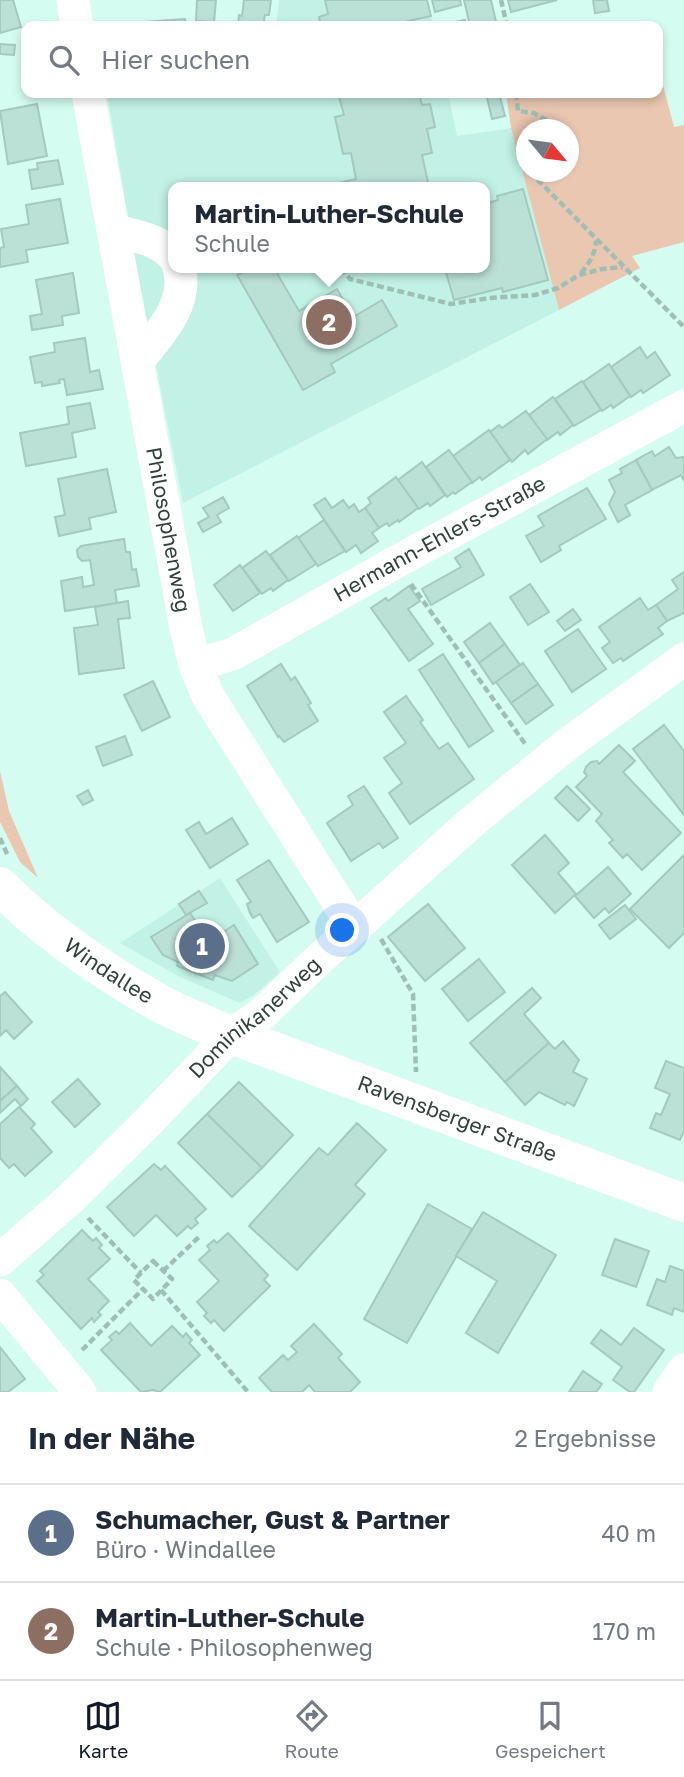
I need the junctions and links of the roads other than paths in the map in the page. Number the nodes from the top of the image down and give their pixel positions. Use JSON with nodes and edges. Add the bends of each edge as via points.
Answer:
{"nodes":[{"id":1,"x":74,"y":0,"type":"edge"},
{"id":2,"x":76,"y":21,"type":"edge"},
{"id":3,"x":90,"y":98,"type":"edge"},
{"id":4,"x":113,"y":230,"type":"junction"},
{"id":5,"x":168,"y":249,"type":"edge"},
{"id":6,"x":181,"y":273,"type":"edge"},
{"id":7,"x":138,"y":361,"type":"junction"},
{"id":8,"x":684,"y":406,"type":"edge"},
{"id":9,"x":684,"y":659,"type":"edge"},
{"id":10,"x":195,"y":665,"type":"junction"},
{"id":11,"x":0,"y":886,"type":"edge"},
{"id":12,"x":360,"y":922,"type":"junction"},
{"id":13,"x":231,"y":1035,"type":"junction"},
{"id":14,"x":684,"y":1203,"type":"edge"},
{"id":15,"x":0,"y":1260,"type":"edge"},
{"id":16,"x":0,"y":1295,"type":"edge"},
{"id":17,"x":684,"y":1370,"type":"edge"},
{"id":18,"x":71,"y":1381,"type":"edge"},
{"id":19,"x":669,"y":1392,"type":"edge"}],
"edges":[{"from":1,"to":2,"type":"street"},
{"from":3,"to":4,"type":"street","name":"Philosophenweg"},
{"from":4,"to":5,"type":"street"},
{"from":4,"to":7,"type":"street","name":"Philosophenweg"},
{"from":6,"to":7,"type":"street","via":[[180,300]]},
{"from":7,"to":10,"type":"street","name":"Philosophenweg"},
{"from":8,"to":10,"type":"street","name":"Hermann-Ehlers-Straße","via":[[233,654]]},
{"from":9,"to":12,"type":"street","name":"Dominikanerweg","via":[[473,821]]},
{"from":10,"to":12,"type":"street","name":"Philosophenweg","via":[[208,696]]},
{"from":11,"to":13,"type":"main road","name":"Windallee","via":[[97,964],[162,1005]]},
{"from":12,"to":13,"type":"street","name":"Dominikanerweg","via":[[262,1014]]},
{"from":13,"to":14,"type":"main road","name":"Ravensberger Straße"},
{"from":13,"to":15,"type":"street","name":"Dominikanerweg","via":[[70,1199]]},
{"from":16,"to":18,"type":"street"},
{"from":17,"to":19,"type":"street"}]}
